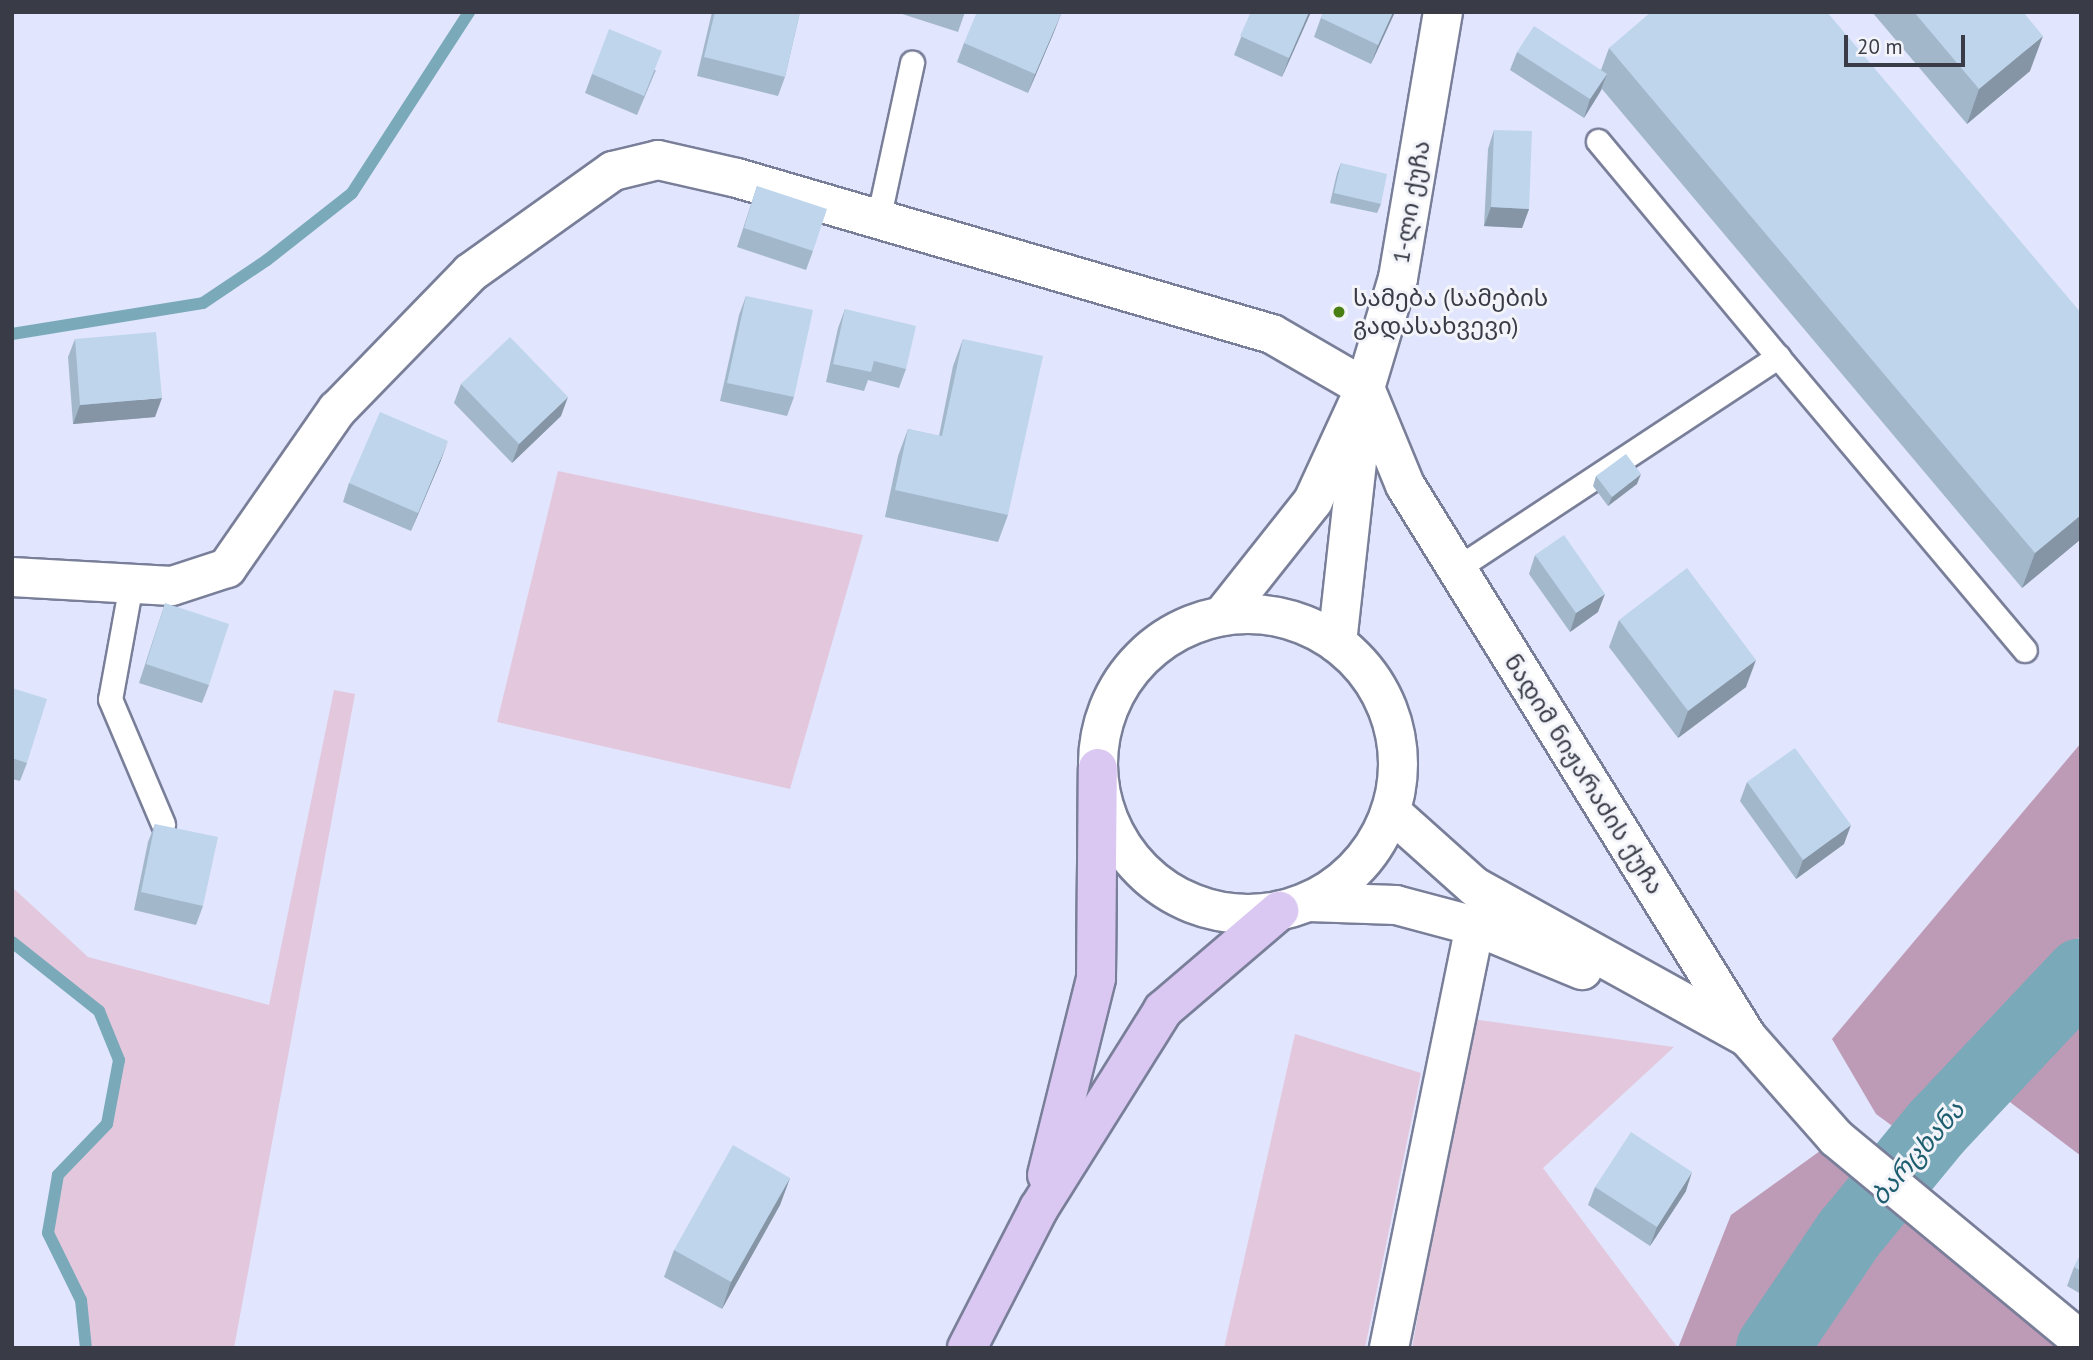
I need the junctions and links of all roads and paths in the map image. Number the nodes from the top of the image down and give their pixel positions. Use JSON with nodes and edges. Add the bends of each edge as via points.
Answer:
{"nodes":[{"id":1,"x":1443,"y":12,"type":"edge"},
{"id":2,"x":912,"y":63,"type":"dead end"},
{"id":3,"x":1598,"y":141,"type":"dead end"},
{"id":4,"x":878,"y":220,"type":"junction"},
{"id":5,"x":1778,"y":357,"type":"junction"},
{"id":6,"x":1365,"y":388,"type":"junction"},
{"id":7,"x":1456,"y":569,"type":"junction"},
{"id":8,"x":12,"y":577,"type":"edge"},
{"id":9,"x":131,"y":584,"type":"junction"},
{"id":10,"x":1222,"y":616,"type":"junction"},
{"id":11,"x":1337,"y":643,"type":"junction"},
{"id":12,"x":2025,"y":650,"type":"dead end"},
{"id":13,"x":1098,"y":768,"type":"junction"},
{"id":14,"x":1391,"y":812,"type":"junction"},
{"id":15,"x":163,"y":824,"type":"edge"},
{"id":16,"x":1294,"y":907,"type":"junction"},
{"id":17,"x":1475,"y":926,"type":"junction"},
{"id":18,"x":1747,"y":1037,"type":"junction"},
{"id":19,"x":1040,"y":1208,"type":"junction"},
{"id":20,"x":2081,"y":1341,"type":"edge"},
{"id":21,"x":967,"y":1348,"type":"edge"},
{"id":22,"x":1389,"y":1348,"type":"edge"}],
"edges":[{"from":1,"to":6,"type":"street","name":"1-ლი ქუჩა","via":[[1398,278]]},
{"from":2,"to":4,"type":"lane"},
{"from":3,"to":5,"type":"lane"},
{"from":4,"to":6,"type":"street","via":[[1272,334]]},
{"from":4,"to":9,"type":"street","via":[[658,160],[613,172],[470,273],[337,411],[227,568],[172,586]]},
{"from":5,"to":7,"type":"lane"},
{"from":5,"to":12,"type":"lane"},
{"from":6,"to":7,"type":"street","name":"ნადიმ ნიჟარაძის ქუჩა","via":[[1405,485]]},
{"from":6,"to":10,"type":"street","via":[[1312,501]]},
{"from":6,"to":11,"type":"street"},
{"from":7,"to":18,"type":"street","name":"ნადიმ ნიჟარაძის ქუჩა"},
{"from":8,"to":9,"type":"street"},
{"from":9,"to":15,"type":"lane","via":[[110,699]]},
{"from":10,"to":11,"type":"street","via":[[1282,618]]},
{"from":10,"to":13,"type":"street","via":[[1192,624],[1142,658],[1109,708]]},
{"from":11,"to":14,"type":"street","via":[[1360,665],[1392,719],[1398,781]]},
{"from":13,"to":16,"type":"street","via":[[1114,830],[1155,881],[1213,910]]},
{"from":13,"to":19,"type":"highway","via":[[1096,978]]},
{"from":14,"to":16,"type":"street","via":[[1359,865]]},
{"from":14,"to":18,"type":"street","via":[[1475,887]]},
{"from":16,"to":17,"type":"street","via":[[1396,905]]},
{"from":16,"to":19,"type":"highway","via":[[1163,1010]]},
{"from":17,"to":18,"type":"street"},
{"from":17,"to":22,"type":"street"},
{"from":18,"to":20,"type":"street","name":"ნადიმ ნიჟარაძის ქუჩა","via":[[1836,1138]]},
{"from":19,"to":21,"type":"highway"}]}
